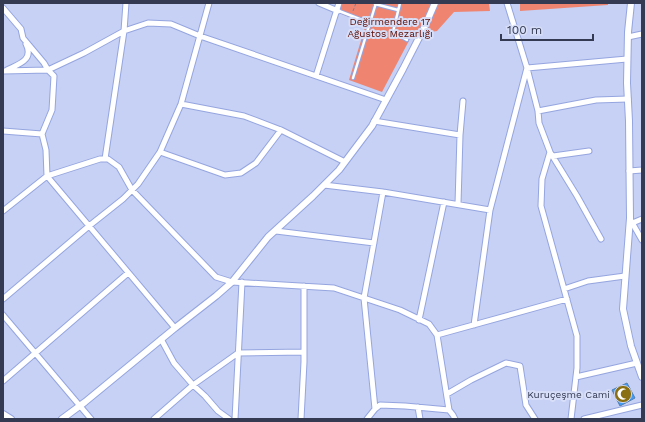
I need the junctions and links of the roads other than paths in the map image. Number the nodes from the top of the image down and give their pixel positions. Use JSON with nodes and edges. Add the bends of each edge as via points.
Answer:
{"nodes":[{"id":1,"x":126,"y":3,"type":"edge"},
{"id":2,"x":209,"y":3,"type":"edge"},
{"id":3,"x":319,"y":3,"type":"edge"},
{"id":4,"x":339,"y":3,"type":"edge"},
{"id":5,"x":400,"y":3,"type":"edge"},
{"id":6,"x":435,"y":3,"type":"edge"},
{"id":7,"x":507,"y":3,"type":"edge"},
{"id":8,"x":631,"y":3,"type":"edge"},
{"id":9,"x":376,"y":4,"type":"edge"},
{"id":10,"x":3,"y":8,"type":"edge"},
{"id":11,"x":398,"y":10,"type":"junction"},
{"id":12,"x":338,"y":11,"type":"junction"},
{"id":13,"x":370,"y":23,"type":"junction"},
{"id":14,"x":124,"y":31,"type":"junction"},
{"id":15,"x":642,"y":34,"type":"edge"},
{"id":16,"x":200,"y":36,"type":"junction"},
{"id":17,"x":628,"y":37,"type":"junction"},
{"id":18,"x":23,"y":38,"type":"junction"},
{"id":19,"x":407,"y":40,"type":"dead end"},
{"id":20,"x":627,"y":58,"type":"junction"},
{"id":21,"x":527,"y":68,"type":"junction"},
{"id":22,"x":48,"y":70,"type":"junction"},
{"id":23,"x":4,"y":71,"type":"edge"},
{"id":24,"x":316,"y":76,"type":"junction"},
{"id":25,"x":353,"y":78,"type":"dead end"},
{"id":26,"x":628,"y":99,"type":"junction"},
{"id":27,"x":386,"y":100,"type":"junction"},
{"id":28,"x":463,"y":101,"type":"dead end"},
{"id":29,"x":181,"y":104,"type":"junction"},
{"id":30,"x":538,"y":111,"type":"junction"},
{"id":31,"x":374,"y":121,"type":"junction"},
{"id":32,"x":281,"y":130,"type":"junction"},
{"id":33,"x":3,"y":131,"type":"edge"},
{"id":34,"x":42,"y":134,"type":"junction"},
{"id":35,"x":460,"y":135,"type":"junction"},
{"id":36,"x":589,"y":151,"type":"dead end"},
{"id":37,"x":160,"y":152,"type":"junction"},
{"id":38,"x":552,"y":154,"type":"junction"},
{"id":39,"x":105,"y":159,"type":"junction"},
{"id":40,"x":345,"y":162,"type":"junction"},
{"id":41,"x":642,"y":170,"type":"edge"},
{"id":42,"x":629,"y":171,"type":"junction"},
{"id":43,"x":47,"y":176,"type":"junction"},
{"id":44,"x":324,"y":185,"type":"junction"},
{"id":45,"x":132,"y":190,"type":"junction"},
{"id":46,"x":383,"y":192,"type":"junction"},
{"id":47,"x":444,"y":202,"type":"junction"},
{"id":48,"x":458,"y":204,"type":"junction"},
{"id":49,"x":490,"y":210,"type":"junction"},
{"id":50,"x":3,"y":211,"type":"edge"},
{"id":51,"x":642,"y":219,"type":"edge"},
{"id":52,"x":630,"y":222,"type":"junction"},
{"id":53,"x":89,"y":226,"type":"junction"},
{"id":54,"x":276,"y":230,"type":"junction"},
{"id":55,"x":601,"y":239,"type":"dead end"},
{"id":56,"x":642,"y":240,"type":"edge"},
{"id":57,"x":374,"y":243,"type":"junction"},
{"id":58,"x":128,"y":273,"type":"junction"},
{"id":59,"x":626,"y":276,"type":"junction"},
{"id":60,"x":232,"y":282,"type":"junction"},
{"id":61,"x":242,"y":282,"type":"junction"},
{"id":62,"x":304,"y":286,"type":"junction"},
{"id":63,"x":564,"y":289,"type":"junction"},
{"id":64,"x":364,"y":298,"type":"junction"},
{"id":65,"x":3,"y":299,"type":"edge"},
{"id":66,"x":567,"y":300,"type":"junction"},
{"id":67,"x":3,"y":315,"type":"edge"},
{"id":68,"x":419,"y":320,"type":"junction"},
{"id":69,"x":474,"y":325,"type":"junction"},
{"id":70,"x":175,"y":328,"type":"junction"},
{"id":71,"x":437,"y":335,"type":"junction"},
{"id":72,"x":161,"y":339,"type":"junction"},
{"id":73,"x":304,"y":352,"type":"junction"},
{"id":74,"x":36,"y":353,"type":"junction"},
{"id":75,"x":238,"y":353,"type":"junction"},
{"id":76,"x":637,"y":363,"type":"junction"},
{"id":77,"x":642,"y":377,"type":"edge"},
{"id":78,"x":576,"y":378,"type":"junction"},
{"id":79,"x":3,"y":381,"type":"edge"},
{"id":80,"x":192,"y":384,"type":"junction"},
{"id":81,"x":447,"y":394,"type":"junction"},
{"id":82,"x":642,"y":405,"type":"edge"},
{"id":83,"x":80,"y":406,"type":"junction"},
{"id":84,"x":418,"y":407,"type":"junction"},
{"id":85,"x":375,"y":409,"type":"junction"},
{"id":86,"x":449,"y":410,"type":"junction"},
{"id":87,"x":3,"y":414,"type":"edge"},
{"id":88,"x":11,"y":419,"type":"edge"},
{"id":89,"x":62,"y":419,"type":"edge"},
{"id":90,"x":91,"y":419,"type":"edge"},
{"id":91,"x":154,"y":419,"type":"edge"},
{"id":92,"x":229,"y":419,"type":"edge"},
{"id":93,"x":235,"y":419,"type":"edge"},
{"id":94,"x":301,"y":419,"type":"edge"},
{"id":95,"x":366,"y":419,"type":"edge"},
{"id":96,"x":420,"y":419,"type":"edge"},
{"id":97,"x":455,"y":419,"type":"edge"},
{"id":98,"x":535,"y":419,"type":"edge"},
{"id":99,"x":571,"y":419,"type":"edge"},
{"id":100,"x":584,"y":419,"type":"edge"}],
"edges":[{"from":1,"to":14,"type":"street"},
{"from":2,"to":16,"type":"street"},
{"from":3,"to":12,"type":"street"},
{"from":4,"to":12,"type":"street"},
{"from":5,"to":11,"type":"lane"},
{"from":6,"to":27,"type":"street","via":[[426,26]]},
{"from":7,"to":21,"type":"street"},
{"from":8,"to":17,"type":"street"},
{"from":9,"to":11,"type":"lane"},
{"from":9,"to":13,"type":"lane"},
{"from":10,"to":18,"type":"street","via":[[21,29]]},
{"from":11,"to":19,"type":"lane","via":[[393,32]]},
{"from":12,"to":13,"type":"lane"},
{"from":12,"to":24,"type":"street"},
{"from":13,"to":25,"type":"lane"},
{"from":14,"to":16,"type":"street","via":[[148,23],[171,24]]},
{"from":14,"to":22,"type":"street"},
{"from":14,"to":39,"type":"street"},
{"from":15,"to":17,"type":"street"},
{"from":16,"to":24,"type":"street"},
{"from":16,"to":29,"type":"street"},
{"from":17,"to":20,"type":"street"},
{"from":18,"to":22,"type":"street"},
{"from":18,"to":23,"type":"street","via":[[27,46],[27,58]]},
{"from":20,"to":21,"type":"street"},
{"from":20,"to":26,"type":"street"},
{"from":21,"to":30,"type":"street"},
{"from":21,"to":49,"type":"street"},
{"from":22,"to":23,"type":"street"},
{"from":22,"to":34,"type":"street","via":[[54,76],[52,110]]},
{"from":24,"to":27,"type":"street"},
{"from":26,"to":30,"type":"street","via":[[596,100]]},
{"from":26,"to":42,"type":"street"},
{"from":27,"to":31,"type":"street"},
{"from":28,"to":35,"type":"street"},
{"from":29,"to":32,"type":"street","via":[[244,116]]},
{"from":29,"to":37,"type":"street"},
{"from":30,"to":38,"type":"street"},
{"from":31,"to":35,"type":"street"},
{"from":31,"to":40,"type":"street"},
{"from":32,"to":37,"type":"street","via":[[256,163],[241,173],[225,175]]},
{"from":32,"to":40,"type":"street"},
{"from":33,"to":34,"type":"street"},
{"from":34,"to":43,"type":"street","via":[[46,150]]},
{"from":35,"to":48,"type":"street"},
{"from":36,"to":38,"type":"street"},
{"from":37,"to":45,"type":"street"},
{"from":38,"to":55,"type":"street"},
{"from":38,"to":63,"type":"street","via":[[542,179],[541,206]]},
{"from":39,"to":43,"type":"street"},
{"from":39,"to":45,"type":"street","via":[[119,167]]},
{"from":40,"to":44,"type":"street"},
{"from":41,"to":42,"type":"street"},
{"from":42,"to":52,"type":"street"},
{"from":43,"to":50,"type":"street"},
{"from":43,"to":53,"type":"street"},
{"from":44,"to":46,"type":"street"},
{"from":44,"to":54,"type":"street"},
{"from":45,"to":53,"type":"street"},
{"from":45,"to":60,"type":"street","via":[[216,277]]},
{"from":46,"to":47,"type":"street"},
{"from":46,"to":57,"type":"street"},
{"from":47,"to":48,"type":"street"},
{"from":47,"to":68,"type":"street"},
{"from":48,"to":49,"type":"street"},
{"from":49,"to":69,"type":"street"},
{"from":51,"to":52,"type":"street"},
{"from":52,"to":56,"type":"street"},
{"from":52,"to":59,"type":"street"},
{"from":53,"to":58,"type":"street"},
{"from":53,"to":65,"type":"street"},
{"from":54,"to":57,"type":"street"},
{"from":54,"to":60,"type":"street"},
{"from":57,"to":64,"type":"street"},
{"from":58,"to":70,"type":"street"},
{"from":58,"to":74,"type":"street"},
{"from":59,"to":63,"type":"street","via":[[588,281]]},
{"from":59,"to":76,"type":"street","via":[[623,309]]},
{"from":60,"to":61,"type":"street"},
{"from":60,"to":70,"type":"street"},
{"from":61,"to":62,"type":"street"},
{"from":61,"to":75,"type":"street"},
{"from":62,"to":64,"type":"street","via":[[334,288]]},
{"from":62,"to":73,"type":"street"},
{"from":63,"to":66,"type":"street"},
{"from":64,"to":68,"type":"street","via":[[400,310]]},
{"from":64,"to":85,"type":"street"},
{"from":66,"to":69,"type":"street"},
{"from":66,"to":78,"type":"street","via":[[577,336]]},
{"from":67,"to":74,"type":"street"},
{"from":68,"to":71,"type":"street","via":[[428,324]]},
{"from":69,"to":71,"type":"street"},
{"from":70,"to":72,"type":"street"},
{"from":71,"to":81,"type":"street"},
{"from":72,"to":80,"type":"street","via":[[174,363]]},
{"from":72,"to":83,"type":"street"},
{"from":73,"to":75,"type":"street"},
{"from":73,"to":94,"type":"street"},
{"from":74,"to":79,"type":"street"},
{"from":74,"to":83,"type":"street"},
{"from":75,"to":80,"type":"street"},
{"from":75,"to":93,"type":"street"},
{"from":76,"to":77,"type":"street"},
{"from":76,"to":78,"type":"street"},
{"from":78,"to":99,"type":"street"},
{"from":80,"to":91,"type":"street"},
{"from":80,"to":92,"type":"street"},
{"from":81,"to":86,"type":"street"},
{"from":81,"to":98,"type":"street","via":[[470,380],[506,364],[520,366],[526,405]]},
{"from":82,"to":100,"type":"street"},
{"from":83,"to":89,"type":"street"},
{"from":83,"to":90,"type":"street"},
{"from":84,"to":85,"type":"street","via":[[380,405]]},
{"from":84,"to":86,"type":"street"},
{"from":84,"to":96,"type":"street"},
{"from":85,"to":95,"type":"street"},
{"from":86,"to":97,"type":"street"},
{"from":87,"to":88,"type":"street"}]}
